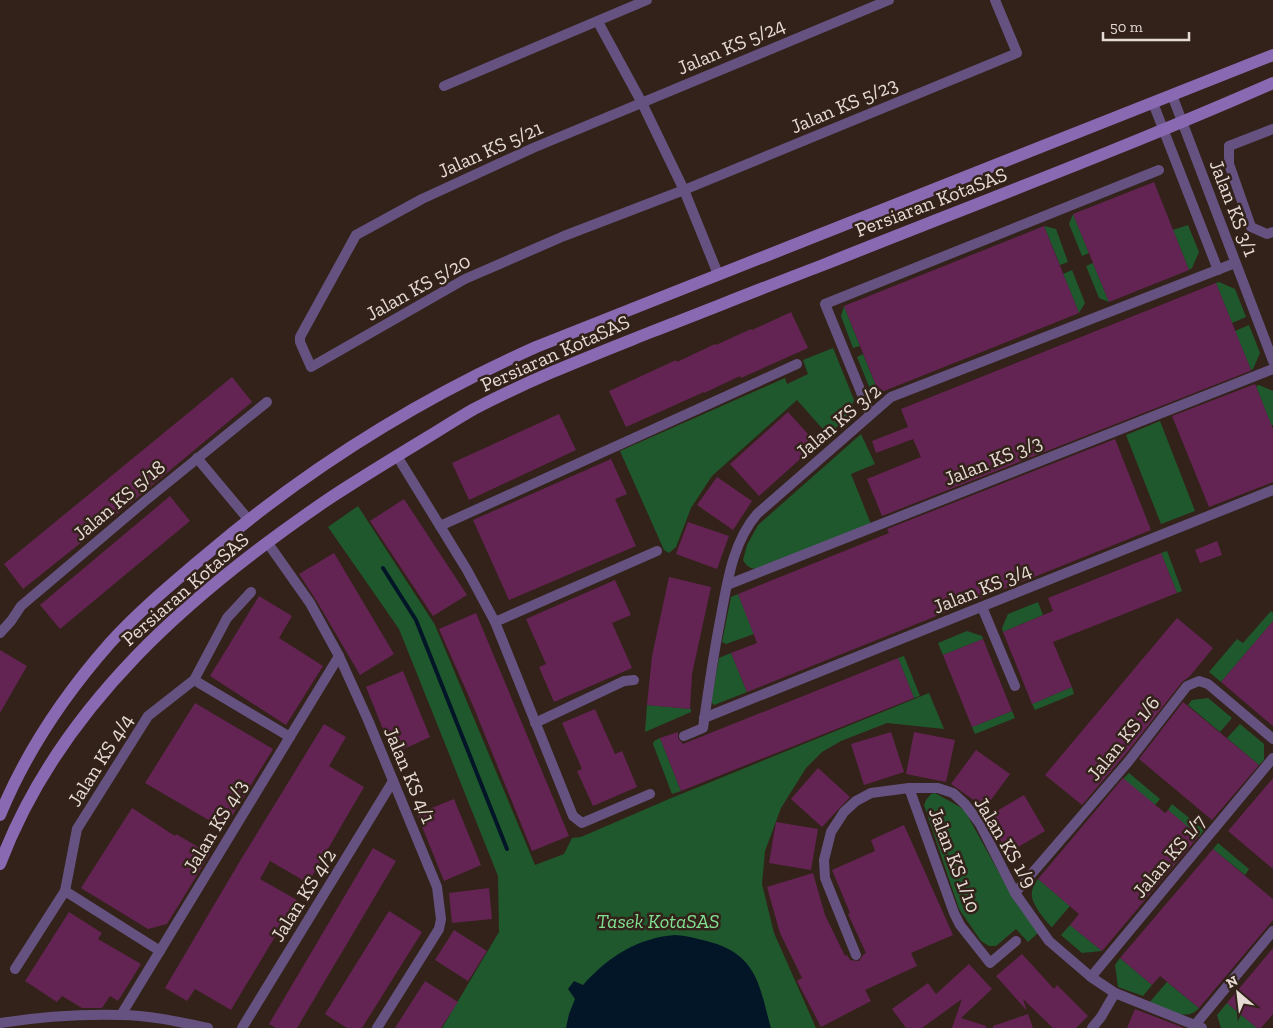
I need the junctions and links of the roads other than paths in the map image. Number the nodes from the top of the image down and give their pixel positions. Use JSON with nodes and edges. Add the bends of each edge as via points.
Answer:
{"nodes":[{"id":1,"x":647,"y":0,"type":"edge"},
{"id":2,"x":889,"y":0,"type":"edge"},
{"id":3,"x":995,"y":0,"type":"edge"},
{"id":4,"x":598,"y":22,"type":"junction"},
{"id":5,"x":1273,"y":55,"type":"edge"},
{"id":6,"x":1273,"y":83,"type":"edge"},
{"id":7,"x":444,"y":86,"type":"dead end"},
{"id":8,"x":1172,"y":96,"type":"junction"},
{"id":9,"x":642,"y":103,"type":"junction"},
{"id":10,"x":1153,"y":103,"type":"junction"},
{"id":11,"x":1183,"y":123,"type":"junction"},
{"id":12,"x":1273,"y":128,"type":"edge"},
{"id":13,"x":1163,"y":130,"type":"junction"},
{"id":14,"x":1159,"y":170,"type":"dead end"},
{"id":15,"x":684,"y":190,"type":"junction"},
{"id":16,"x":1270,"y":233,"type":"edge"},
{"id":17,"x":356,"y":235,"type":"joint"},
{"id":18,"x":1235,"y":263,"type":"junction"},
{"id":19,"x":1218,"y":270,"type":"junction"},
{"id":20,"x":718,"y":274,"type":"junction"},
{"id":21,"x":1273,"y":361,"type":"edge"},
{"id":22,"x":797,"y":364,"type":"dead end"},
{"id":23,"x":1273,"y":368,"type":"edge"},
{"id":24,"x":267,"y":402,"type":"dead end"},
{"id":25,"x":870,"y":414,"type":"junction"},
{"id":26,"x":397,"y":456,"type":"junction"},
{"id":27,"x":197,"y":458,"type":"junction"},
{"id":28,"x":1273,"y":490,"type":"edge"},
{"id":29,"x":248,"y":519,"type":"junction"},
{"id":30,"x":440,"y":526,"type":"junction"},
{"id":31,"x":267,"y":542,"type":"junction"},
{"id":32,"x":657,"y":551,"type":"dead end"},
{"id":33,"x":727,"y":585,"type":"junction"},
{"id":34,"x":251,"y":592,"type":"dead end"},
{"id":35,"x":982,"y":607,"type":"junction"},
{"id":36,"x":495,"y":622,"type":"junction"},
{"id":37,"x":0,"y":633,"type":"edge"},
{"id":38,"x":339,"y":656,"type":"junction"},
{"id":39,"x":194,"y":680,"type":"junction"},
{"id":40,"x":634,"y":680,"type":"dead end"},
{"id":41,"x":1015,"y":686,"type":"dead end"},
{"id":42,"x":704,"y":718,"type":"junction"},
{"id":43,"x":534,"y":723,"type":"junction"},
{"id":44,"x":684,"y":736,"type":"dead end"},
{"id":45,"x":290,"y":737,"type":"junction"},
{"id":46,"x":1273,"y":739,"type":"edge"},
{"id":47,"x":1273,"y":758,"type":"edge"},
{"id":48,"x":393,"y":781,"type":"junction"},
{"id":49,"x":909,"y":788,"type":"junction"},
{"id":50,"x":650,"y":794,"type":"dead end"},
{"id":51,"x":8,"y":796,"type":"junction"},
{"id":52,"x":0,"y":809,"type":"edge"},
{"id":53,"x":0,"y":815,"type":"edge"},
{"id":54,"x":0,"y":864,"type":"edge"},
{"id":55,"x":65,"y":891,"type":"junction"},
{"id":56,"x":1015,"y":893,"type":"junction"},
{"id":57,"x":1273,"y":931,"type":"edge"},
{"id":58,"x":1016,"y":941,"type":"dead end"},
{"id":59,"x":160,"y":951,"type":"junction"},
{"id":60,"x":856,"y":955,"type":"dead end"},
{"id":61,"x":15,"y":969,"type":"dead end"},
{"id":62,"x":1091,"y":977,"type":"junction"},
{"id":63,"x":1115,"y":992,"type":"junction"},
{"id":64,"x":121,"y":1015,"type":"junction"},
{"id":65,"x":0,"y":1023,"type":"edge"},
{"id":66,"x":1199,"y":1027,"type":"edge"},
{"id":67,"x":208,"y":1028,"type":"edge"},
{"id":68,"x":242,"y":1028,"type":"edge"},
{"id":69,"x":377,"y":1028,"type":"edge"},
{"id":70,"x":1092,"y":1028,"type":"edge"}],
"edges":[{"from":1,"to":4,"type":"street"},
{"from":2,"to":9,"type":"street","name":"Jalan KS 5/24"},
{"from":3,"to":15,"type":"street","name":"Jalan KS 5/23","via":[[1017,52]]},
{"from":4,"to":7,"type":"street"},
{"from":4,"to":9,"type":"street"},
{"from":5,"to":8,"type":"street","name":"Persiaran KotaSAS"},
{"from":6,"to":11,"type":"street","name":"Persiaran KotaSAS"},
{"from":8,"to":10,"type":"street","name":"Persiaran KotaSAS"},
{"from":8,"to":11,"type":"street","name":"Jalan KS 3/1"},
{"from":9,"to":15,"type":"street"},
{"from":9,"to":17,"type":"street","name":"Jalan KS 5/21","via":[[460,181]]},
{"from":10,"to":13,"type":"street","name":"Jalan KS 3/1"},
{"from":10,"to":20,"type":"street","name":"Persiaran KotaSAS"},
{"from":11,"to":13,"type":"street","name":"Persiaran KotaSAS"},
{"from":11,"to":18,"type":"street","name":"Jalan KS 3/1"},
{"from":12,"to":16,"type":"street","via":[[1229,146],[1229,164],[1251,227]]},
{"from":13,"to":19,"type":"street","name":"Jalan KS 3/1"},
{"from":13,"to":26,"type":"street","name":"Persiaran KotaSAS","via":[[572,363],[474,409]]},
{"from":14,"to":25,"type":"street","via":[[825,304]]},
{"from":15,"to":17,"type":"street","name":"Jalan KS 5/20","via":[[465,278],[311,367],[300,337]]},
{"from":15,"to":20,"type":"street"},
{"from":18,"to":19,"type":"street","name":"Jalan KS 3/2"},
{"from":18,"to":21,"type":"street","name":"Jalan KS 3/1"},
{"from":19,"to":25,"type":"street","name":"Jalan KS 3/2","via":[[892,396]]},
{"from":20,"to":29,"type":"street","name":"Persiaran KotaSAS","via":[[536,347],[483,372],[394,420],[311,473]]},
{"from":22,"to":30,"type":"street"},
{"from":23,"to":33,"type":"street","name":"Jalan KS 3/3"},
{"from":24,"to":27,"type":"street","name":"Jalan KS 5/18"},
{"from":25,"to":33,"type":"street","name":"Jalan KS 3/2","via":[[750,522],[739,541]]},
{"from":26,"to":30,"type":"street"},
{"from":26,"to":31,"type":"street","name":"Persiaran KotaSAS"},
{"from":27,"to":29,"type":"street"},
{"from":27,"to":37,"type":"street","name":"Jalan KS 5/18","via":[[21,606]]},
{"from":28,"to":35,"type":"street","name":"Jalan KS 3/4"},
{"from":29,"to":51,"type":"street","name":"Persiaran KotaSAS","via":[[175,581],[110,643],[66,698],[30,753]]},
{"from":30,"to":36,"type":"street"},
{"from":31,"to":38,"type":"street","name":"Jalan KS 4/1","via":[[310,602]]},
{"from":31,"to":54,"type":"street","name":"Persiaran KotaSAS","via":[[181,613],[105,689],[52,761]]},
{"from":32,"to":36,"type":"street"},
{"from":33,"to":42,"type":"street","name":"Jalan KS 3/2"},
{"from":34,"to":39,"type":"street","name":"Jalan KS 4/4","via":[[227,618]]},
{"from":35,"to":41,"type":"street"},
{"from":35,"to":42,"type":"street","name":"Jalan KS 3/4"},
{"from":36,"to":43,"type":"street"},
{"from":38,"to":45,"type":"street","name":"Jalan KS 4/3"},
{"from":38,"to":48,"type":"street","name":"Jalan KS 4/1"},
{"from":39,"to":45,"type":"street"},
{"from":39,"to":55,"type":"street","name":"Jalan KS 4/4","via":[[148,716],[76,829]]},
{"from":40,"to":43,"type":"street","via":[[624,681]]},
{"from":42,"to":44,"type":"street","via":[[703,728]]},
{"from":43,"to":50,"type":"street","via":[[572,816],[582,823]]},
{"from":45,"to":59,"type":"street","name":"Jalan KS 4/3"},
{"from":46,"to":56,"type":"street","name":"Jalan KS 1/6","via":[[1208,684],[1199,681],[1187,686],[1128,762]]},
{"from":47,"to":62,"type":"street","name":"Jalan KS 1/7"},
{"from":48,"to":68,"type":"street","name":"Jalan KS 4/2"},
{"from":48,"to":69,"type":"street","name":"Jalan KS 4/1","via":[[437,887],[441,919],[439,929]]},
{"from":49,"to":56,"type":"street","name":"Jalan KS 1/9","via":[[938,788],[953,793],[965,804],[980,824]]},
{"from":49,"to":58,"type":"street","name":"Jalan KS 1/10","via":[[960,925],[990,963]]},
{"from":49,"to":60,"type":"street","name":"Jalan KS 1/9","via":[[872,793],[856,801],[831,832],[824,860],[825,878]]},
{"from":51,"to":52,"type":"street"},
{"from":51,"to":53,"type":"street","name":"Persiaran KotaSAS"},
{"from":55,"to":59,"type":"street"},
{"from":55,"to":61,"type":"street","name":"Jalan KS 4/4"},
{"from":56,"to":62,"type":"street","name":"Jalan KS 1/9","via":[[1049,941]]},
{"from":57,"to":66,"type":"street"},
{"from":59,"to":64,"type":"street","name":"Jalan KS 4/3"},
{"from":62,"to":63,"type":"street","name":"Jalan KS 1/9"},
{"from":63,"to":66,"type":"street","name":"Jalan KS 1/9"},
{"from":63,"to":70,"type":"street"},
{"from":64,"to":65,"type":"street"},
{"from":64,"to":67,"type":"street"}]}
